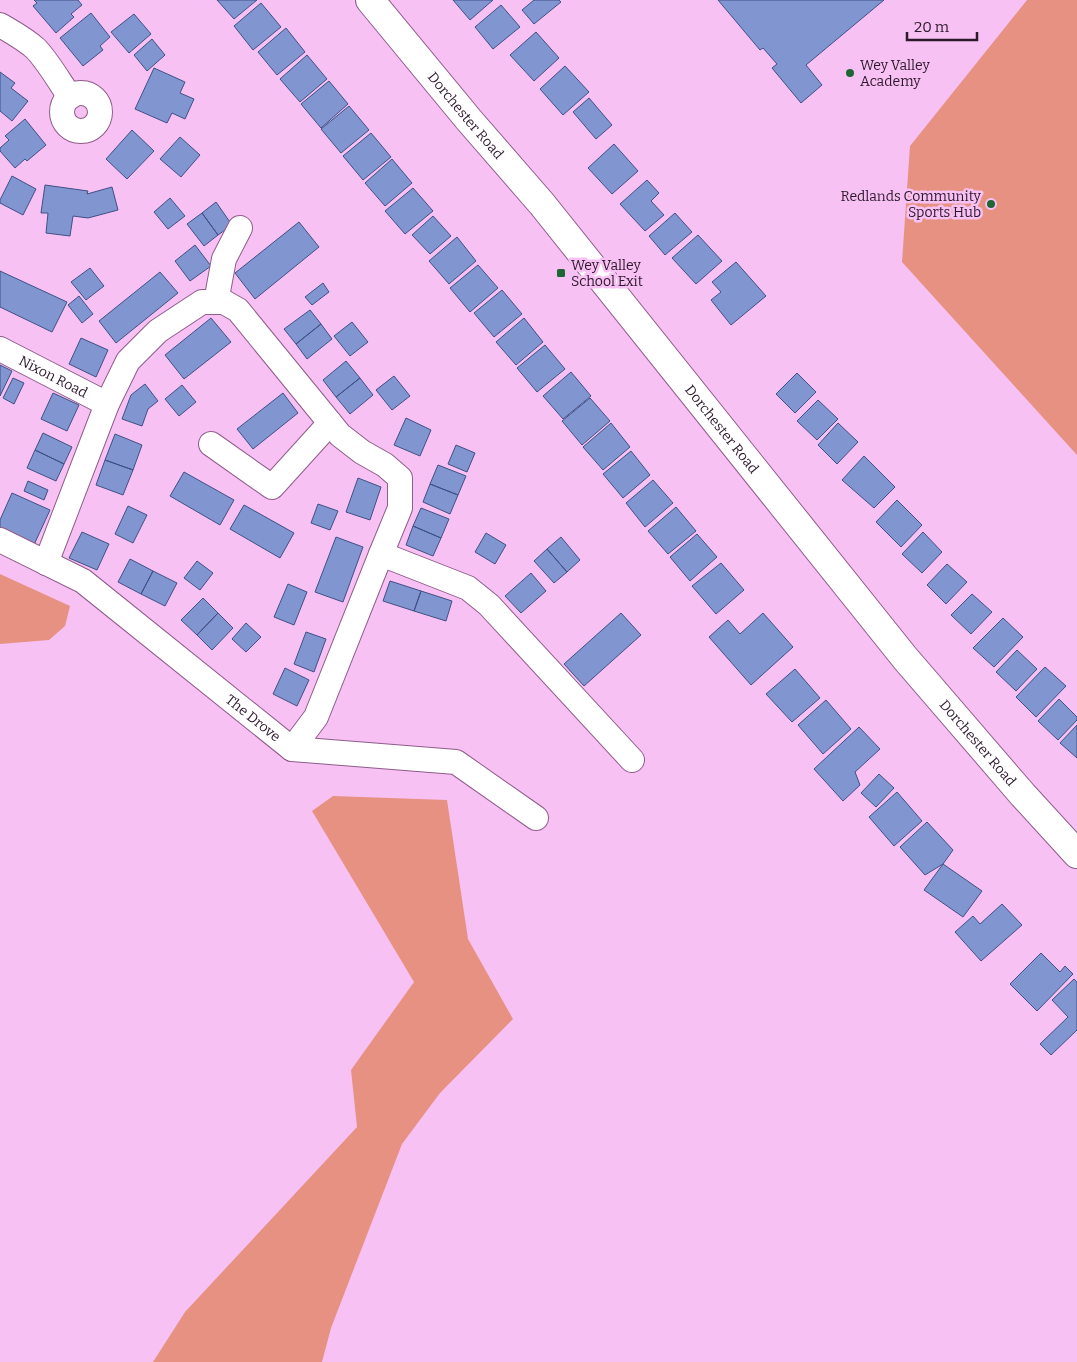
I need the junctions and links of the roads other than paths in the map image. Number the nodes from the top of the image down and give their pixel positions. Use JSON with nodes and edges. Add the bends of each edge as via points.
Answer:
{"nodes":[{"id":1,"x":370,"y":0,"type":"edge"},
{"id":2,"x":0,"y":25,"type":"edge"},
{"id":3,"x":70,"y":97,"type":"dead end"},
{"id":4,"x":240,"y":228,"type":"dead end"},
{"id":5,"x":216,"y":302,"type":"junction"},
{"id":6,"x":0,"y":349,"type":"edge"},
{"id":7,"x":107,"y":404,"type":"junction"},
{"id":8,"x":330,"y":423,"type":"junction"},
{"id":9,"x":211,"y":444,"type":"dead end"},
{"id":10,"x":0,"y":540,"type":"edge"},
{"id":11,"x":381,"y":554,"type":"junction"},
{"id":12,"x":46,"y":563,"type":"junction"},
{"id":13,"x":292,"y":749,"type":"junction"},
{"id":14,"x":632,"y":760,"type":"dead end"},
{"id":15,"x":536,"y":818,"type":"dead end"},
{"id":16,"x":1077,"y":854,"type":"edge"}],
"edges":[{"from":1,"to":16,"type":"main road","name":"Dorchester Road","via":[[542,204],[905,658]]},
{"from":2,"to":3,"type":"street","via":[[35,49]]},
{"from":4,"to":5,"type":"street","via":[[224,259]]},
{"from":5,"to":7,"type":"street","via":[[202,302],[158,331],[128,360]]},
{"from":5,"to":8,"type":"street","via":[[224,302],[238,310]]},
{"from":6,"to":7,"type":"street","name":"Nixon Road"},
{"from":7,"to":12,"type":"street"},
{"from":8,"to":9,"type":"street","via":[[272,487]]},
{"from":8,"to":11,"type":"street","via":[[362,452],[400,478],[400,508]]},
{"from":10,"to":12,"type":"street","name":"The Drove"},
{"from":11,"to":13,"type":"street","via":[[316,717]]},
{"from":11,"to":14,"type":"street","via":[[468,588],[489,605]]},
{"from":12,"to":13,"type":"street","name":"The Drove","via":[[83,581]]},
{"from":13,"to":15,"type":"street","name":"The Drove","via":[[456,762]]}]}
